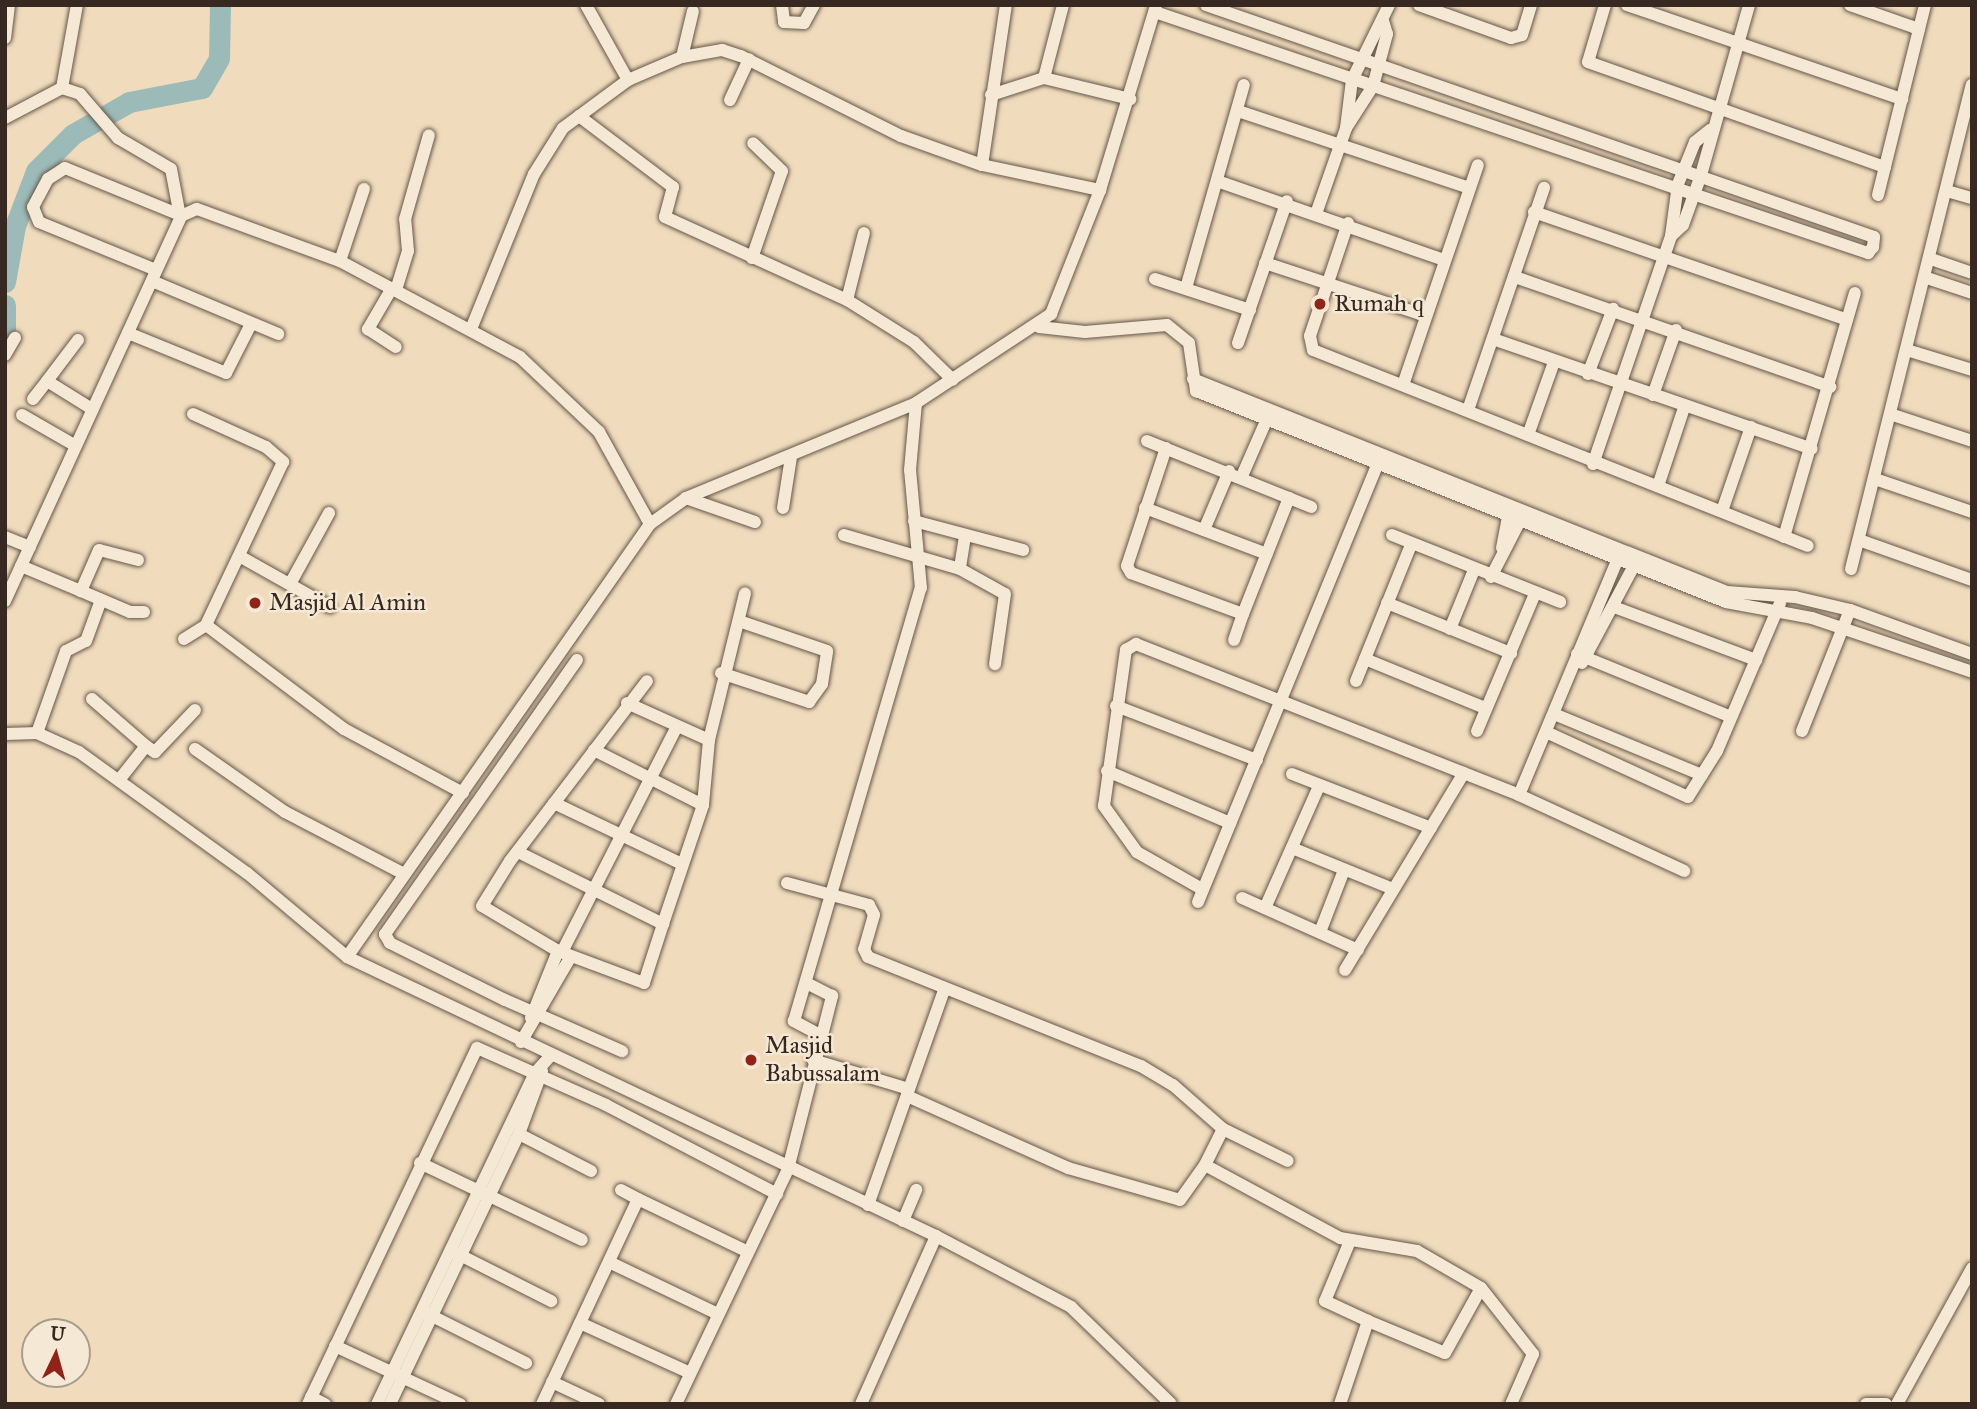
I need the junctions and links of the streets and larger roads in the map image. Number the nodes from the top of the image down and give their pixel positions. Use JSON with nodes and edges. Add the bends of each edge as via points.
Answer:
{"nodes":[{"id":1,"x":9,"y":5,"type":"edge"},
{"id":2,"x":77,"y":5,"type":"edge"},
{"id":3,"x":586,"y":5,"type":"edge"},
{"id":4,"x":782,"y":5,"type":"edge"},
{"id":5,"x":814,"y":5,"type":"edge"},
{"id":6,"x":1006,"y":5,"type":"edge"},
{"id":7,"x":1063,"y":5,"type":"edge"},
{"id":8,"x":1206,"y":5,"type":"edge"},
{"id":9,"x":1389,"y":5,"type":"edge"},
{"id":10,"x":1419,"y":5,"type":"edge"},
{"id":11,"x":1531,"y":5,"type":"edge"},
{"id":12,"x":1605,"y":5,"type":"edge"},
{"id":13,"x":1627,"y":5,"type":"edge"},
{"id":14,"x":1749,"y":5,"type":"edge"},
{"id":15,"x":1850,"y":5,"type":"edge"},
{"id":16,"x":1895,"y":5,"type":"edge"},
{"id":17,"x":1926,"y":5,"type":"edge"},
{"id":18,"x":1156,"y":9,"type":"edge"},
{"id":19,"x":693,"y":11,"type":"dead end"},
{"id":20,"x":1890,"y":19,"type":"junction"},
{"id":21,"x":1383,"y":21,"type":"junction"},
{"id":22,"x":1919,"y":29,"type":"junction"},
{"id":23,"x":5,"y":38,"type":"edge"},
{"id":24,"x":1738,"y":38,"type":"junction"},
{"id":25,"x":682,"y":57,"type":"junction"},
{"id":26,"x":749,"y":59,"type":"junction"},
{"id":27,"x":1359,"y":60,"type":"junction"},
{"id":28,"x":1378,"y":67,"type":"junction"},
{"id":29,"x":1044,"y":78,"type":"junction"},
{"id":30,"x":628,"y":80,"type":"junction"},
{"id":31,"x":1352,"y":80,"type":"junction"},
{"id":32,"x":1244,"y":85,"type":"dead end"},
{"id":33,"x":1972,"y":85,"type":"edge"},
{"id":34,"x":1373,"y":86,"type":"junction"},
{"id":35,"x":62,"y":88,"type":"junction"},
{"id":36,"x":991,"y":96,"type":"junction"},
{"id":37,"x":1130,"y":99,"type":"junction"},
{"id":38,"x":1902,"y":99,"type":"junction"},
{"id":39,"x":730,"y":100,"type":"dead end"},
{"id":40,"x":1717,"y":105,"type":"junction"},
{"id":41,"x":1238,"y":111,"type":"junction"},
{"id":42,"x":579,"y":116,"type":"junction"},
{"id":43,"x":5,"y":118,"type":"edge"},
{"id":44,"x":1346,"y":128,"type":"junction"},
{"id":45,"x":1710,"y":130,"type":"junction"},
{"id":46,"x":1966,"y":133,"type":"edge"},
{"id":47,"x":429,"y":135,"type":"dead end"},
{"id":48,"x":753,"y":143,"type":"dead end"},
{"id":49,"x":1340,"y":144,"type":"junction"},
{"id":50,"x":982,"y":165,"type":"junction"},
{"id":51,"x":1478,"y":165,"type":"dead end"},
{"id":52,"x":1885,"y":167,"type":"junction"},
{"id":53,"x":1680,"y":180,"type":"junction"},
{"id":54,"x":1220,"y":182,"type":"junction"},
{"id":55,"x":1697,"y":186,"type":"junction"},
{"id":56,"x":1470,"y":188,"type":"junction"},
{"id":57,"x":1544,"y":188,"type":"dead end"},
{"id":58,"x":364,"y":189,"type":"dead end"},
{"id":59,"x":1100,"y":190,"type":"junction"},
{"id":60,"x":1947,"y":191,"type":"junction"},
{"id":61,"x":1878,"y":195,"type":"dead end"},
{"id":62,"x":1972,"y":198,"type":"edge"},
{"id":63,"x":1287,"y":201,"type":"junction"},
{"id":64,"x":1317,"y":211,"type":"junction"},
{"id":65,"x":1534,"y":212,"type":"junction"},
{"id":66,"x":178,"y":214,"type":"junction"},
{"id":67,"x":1349,"y":223,"type":"junction"},
{"id":68,"x":864,"y":233,"type":"dead end"},
{"id":69,"x":1671,"y":236,"type":"junction"},
{"id":70,"x":751,"y":258,"type":"junction"},
{"id":71,"x":1664,"y":259,"type":"junction"},
{"id":72,"x":1444,"y":260,"type":"junction"},
{"id":73,"x":340,"y":261,"type":"junction"},
{"id":74,"x":1265,"y":263,"type":"junction"},
{"id":75,"x":1929,"y":269,"type":"junction"},
{"id":76,"x":1972,"y":273,"type":"edge"},
{"id":77,"x":154,"y":276,"type":"junction"},
{"id":78,"x":1515,"y":277,"type":"junction"},
{"id":79,"x":1155,"y":278,"type":"dead end"},
{"id":80,"x":1330,"y":282,"type":"junction"},
{"id":81,"x":1186,"y":288,"type":"junction"},
{"id":82,"x":394,"y":289,"type":"junction"},
{"id":83,"x":1855,"y":293,"type":"dead end"},
{"id":84,"x":1972,"y":293,"type":"edge"},
{"id":85,"x":847,"y":300,"type":"junction"},
{"id":86,"x":1613,"y":309,"type":"junction"},
{"id":87,"x":1250,"y":310,"type":"junction"},
{"id":88,"x":1426,"y":316,"type":"junction"},
{"id":89,"x":1643,"y":318,"type":"junction"},
{"id":90,"x":1847,"y":320,"type":"junction"},
{"id":91,"x":251,"y":324,"type":"junction"},
{"id":92,"x":1039,"y":327,"type":"junction"},
{"id":93,"x":471,"y":329,"type":"junction"},
{"id":94,"x":1676,"y":330,"type":"junction"},
{"id":95,"x":128,"y":332,"type":"junction"},
{"id":96,"x":278,"y":334,"type":"dead end"},
{"id":97,"x":15,"y":338,"type":"dead end"},
{"id":98,"x":1493,"y":339,"type":"junction"},
{"id":99,"x":78,"y":340,"type":"dead end"},
{"id":100,"x":1238,"y":343,"type":"dead end"},
{"id":101,"x":396,"y":347,"type":"dead end"},
{"id":102,"x":1910,"y":351,"type":"junction"},
{"id":103,"x":5,"y":355,"type":"edge"},
{"id":104,"x":1554,"y":362,"type":"junction"},
{"id":105,"x":1972,"y":370,"type":"edge"},
{"id":106,"x":1588,"y":374,"type":"junction"},
{"id":107,"x":953,"y":380,"type":"junction"},
{"id":108,"x":47,"y":381,"type":"junction"},
{"id":109,"x":1404,"y":382,"type":"junction"},
{"id":110,"x":1619,"y":386,"type":"junction"},
{"id":111,"x":1830,"y":387,"type":"junction"},
{"id":112,"x":1653,"y":396,"type":"junction"},
{"id":113,"x":33,"y":399,"type":"dead end"},
{"id":114,"x":916,"y":403,"type":"junction"},
{"id":115,"x":1685,"y":405,"type":"junction"},
{"id":116,"x":92,"y":409,"type":"junction"},
{"id":117,"x":1468,"y":410,"type":"junction"},
{"id":118,"x":193,"y":414,"type":"dead end"},
{"id":119,"x":1269,"y":414,"type":"junction"},
{"id":120,"x":22,"y":415,"type":"dead end"},
{"id":121,"x":1893,"y":415,"type":"junction"},
{"id":122,"x":1751,"y":427,"type":"junction"},
{"id":123,"x":1528,"y":435,"type":"junction"},
{"id":124,"x":1147,"y":441,"type":"dead end"},
{"id":125,"x":1972,"y":441,"type":"edge"},
{"id":126,"x":76,"y":446,"type":"junction"},
{"id":127,"x":1166,"y":448,"type":"junction"},
{"id":128,"x":1812,"y":449,"type":"junction"},
{"id":129,"x":791,"y":457,"type":"junction"},
{"id":130,"x":1380,"y":459,"type":"junction"},
{"id":131,"x":1593,"y":464,"type":"junction"},
{"id":132,"x":1229,"y":471,"type":"junction"},
{"id":133,"x":1242,"y":476,"type":"junction"},
{"id":134,"x":1875,"y":479,"type":"junction"},
{"id":135,"x":1658,"y":486,"type":"junction"},
{"id":136,"x":686,"y":498,"type":"junction"},
{"id":137,"x":1289,"y":498,"type":"junction"},
{"id":138,"x":1311,"y":507,"type":"dead end"},
{"id":139,"x":783,"y":508,"type":"dead end"},
{"id":140,"x":1145,"y":508,"type":"junction"},
{"id":141,"x":1722,"y":511,"type":"junction"},
{"id":142,"x":1972,"y":512,"type":"edge"},
{"id":143,"x":329,"y":513,"type":"dead end"},
{"id":144,"x":1516,"y":515,"type":"junction"},
{"id":145,"x":914,"y":521,"type":"junction"},
{"id":146,"x":755,"y":522,"type":"dead end"},
{"id":147,"x":650,"y":524,"type":"junction"},
{"id":148,"x":1204,"y":530,"type":"junction"},
{"id":149,"x":844,"y":535,"type":"dead end"},
{"id":150,"x":1392,"y":535,"type":"dead end"},
{"id":151,"x":965,"y":536,"type":"junction"},
{"id":152,"x":5,"y":537,"type":"edge"},
{"id":153,"x":1784,"y":537,"type":"junction"},
{"id":154,"x":1858,"y":540,"type":"junction"},
{"id":155,"x":1411,"y":545,"type":"junction"},
{"id":156,"x":1808,"y":546,"type":"dead end"},
{"id":157,"x":30,"y":547,"type":"junction"},
{"id":158,"x":1023,"y":550,"type":"dead end"},
{"id":159,"x":1267,"y":554,"type":"junction"},
{"id":160,"x":1619,"y":555,"type":"junction"},
{"id":161,"x":920,"y":556,"type":"junction"},
{"id":162,"x":241,"y":557,"type":"junction"},
{"id":163,"x":138,"y":560,"type":"dead end"},
{"id":164,"x":1636,"y":562,"type":"junction"},
{"id":165,"x":21,"y":566,"type":"junction"},
{"id":166,"x":960,"y":569,"type":"junction"},
{"id":167,"x":1851,"y":569,"type":"dead end"},
{"id":168,"x":1474,"y":570,"type":"junction"},
{"id":169,"x":1491,"y":577,"type":"junction"},
{"id":170,"x":1972,"y":580,"type":"edge"},
{"id":171,"x":290,"y":584,"type":"junction"},
{"id":172,"x":82,"y":591,"type":"junction"},
{"id":173,"x":745,"y":593,"type":"dead end"},
{"id":174,"x":1535,"y":594,"type":"junction"},
{"id":175,"x":1781,"y":596,"type":"junction"},
{"id":176,"x":101,"y":600,"type":"junction"},
{"id":177,"x":5,"y":601,"type":"edge"},
{"id":178,"x":1560,"y":602,"type":"dead end"},
{"id":179,"x":1387,"y":603,"type":"junction"},
{"id":180,"x":330,"y":607,"type":"dead end"},
{"id":181,"x":1614,"y":607,"type":"junction"},
{"id":182,"x":1850,"y":610,"type":"junction"},
{"id":183,"x":144,"y":611,"type":"dead end"},
{"id":184,"x":1778,"y":611,"type":"junction"},
{"id":185,"x":1242,"y":614,"type":"junction"},
{"id":186,"x":739,"y":621,"type":"junction"},
{"id":187,"x":206,"y":625,"type":"junction"},
{"id":188,"x":1450,"y":629,"type":"junction"},
{"id":189,"x":1844,"y":629,"type":"junction"},
{"id":190,"x":184,"y":639,"type":"dead end"},
{"id":191,"x":1234,"y":640,"type":"dead end"},
{"id":192,"x":1511,"y":653,"type":"junction"},
{"id":193,"x":1972,"y":654,"type":"edge"},
{"id":194,"x":1365,"y":659,"type":"junction"},
{"id":195,"x":577,"y":660,"type":"dead end"},
{"id":196,"x":1581,"y":660,"type":"junction"},
{"id":197,"x":1756,"y":660,"type":"junction"},
{"id":198,"x":995,"y":664,"type":"dead end"},
{"id":199,"x":721,"y":673,"type":"junction"},
{"id":200,"x":1972,"y":673,"type":"edge"},
{"id":201,"x":647,"y":681,"type":"dead end"},
{"id":202,"x":1356,"y":681,"type":"dead end"},
{"id":203,"x":1283,"y":698,"type":"junction"},
{"id":204,"x":92,"y":699,"type":"dead end"},
{"id":205,"x":627,"y":702,"type":"junction"},
{"id":206,"x":1116,"y":706,"type":"junction"},
{"id":207,"x":1485,"y":708,"type":"junction"},
{"id":208,"x":195,"y":710,"type":"dead end"},
{"id":209,"x":1555,"y":714,"type":"junction"},
{"id":210,"x":1731,"y":717,"type":"junction"},
{"id":211,"x":676,"y":728,"type":"junction"},
{"id":212,"x":1477,"y":731,"type":"dead end"},
{"id":213,"x":1802,"y":731,"type":"dead end"},
{"id":214,"x":1546,"y":732,"type":"junction"},
{"id":215,"x":37,"y":733,"type":"junction"},
{"id":216,"x":5,"y":734,"type":"edge"},
{"id":217,"x":709,"y":740,"type":"junction"},
{"id":218,"x":146,"y":746,"type":"junction"},
{"id":219,"x":195,"y":749,"type":"dead end"},
{"id":220,"x":594,"y":750,"type":"junction"},
{"id":221,"x":1256,"y":760,"type":"junction"},
{"id":222,"x":1107,"y":771,"type":"junction"},
{"id":223,"x":1464,"y":773,"type":"junction"},
{"id":224,"x":1292,"y":774,"type":"dead end"},
{"id":225,"x":1702,"y":775,"type":"junction"},
{"id":226,"x":647,"y":778,"type":"junction"},
{"id":227,"x":119,"y":780,"type":"junction"},
{"id":228,"x":1319,"y":786,"type":"junction"},
{"id":229,"x":463,"y":793,"type":"junction"},
{"id":230,"x":1519,"y":796,"type":"junction"},
{"id":231,"x":554,"y":803,"type":"junction"},
{"id":232,"x":703,"y":805,"type":"junction"},
{"id":233,"x":1230,"y":823,"type":"junction"},
{"id":234,"x":1431,"y":828,"type":"junction"},
{"id":235,"x":619,"y":833,"type":"junction"},
{"id":236,"x":1292,"y":848,"type":"junction"},
{"id":237,"x":520,"y":853,"type":"junction"},
{"id":238,"x":682,"y":864,"type":"junction"},
{"id":239,"x":1344,"y":870,"type":"junction"},
{"id":240,"x":1684,"y":871,"type":"dead end"},
{"id":241,"x":404,"y":874,"type":"junction"},
{"id":242,"x":787,"y":883,"type":"dead end"},
{"id":243,"x":1202,"y":888,"type":"junction"},
{"id":244,"x":591,"y":889,"type":"junction"},
{"id":245,"x":1393,"y":889,"type":"junction"},
{"id":246,"x":835,"y":895,"type":"junction"},
{"id":247,"x":1242,"y":898,"type":"dead end"},
{"id":248,"x":1198,"y":902,"type":"dead end"},
{"id":249,"x":1265,"y":908,"type":"junction"},
{"id":250,"x":663,"y":924,"type":"junction"},
{"id":251,"x":1320,"y":932,"type":"junction"},
{"id":252,"x":352,"y":950,"type":"junction"},
{"id":253,"x":1358,"y":950,"type":"junction"},
{"id":254,"x":564,"y":953,"type":"junction"},
{"id":255,"x":1345,"y":971,"type":"dead end"},
{"id":256,"x":806,"y":983,"type":"junction"},
{"id":257,"x":944,"y":990,"type":"junction"},
{"id":258,"x":530,"y":1026,"type":"junction"},
{"id":259,"x":820,"y":1035,"type":"junction"},
{"id":260,"x":622,"y":1051,"type":"dead end"},
{"id":261,"x":813,"y":1060,"type":"junction"},
{"id":262,"x":544,"y":1067,"type":"junction"},
{"id":263,"x":908,"y":1092,"type":"junction"},
{"id":264,"x":610,"y":1095,"type":"junction"},
{"id":265,"x":675,"y":1127,"type":"junction"},
{"id":266,"x":1223,"y":1129,"type":"junction"},
{"id":267,"x":519,"y":1135,"type":"junction"},
{"id":268,"x":1287,"y":1161,"type":"dead end"},
{"id":269,"x":420,"y":1163,"type":"junction"},
{"id":270,"x":1205,"y":1165,"type":"junction"},
{"id":271,"x":788,"y":1168,"type":"junction"},
{"id":272,"x":591,"y":1171,"type":"dead end"},
{"id":273,"x":916,"y":1189,"type":"dead end"},
{"id":274,"x":621,"y":1190,"type":"dead end"},
{"id":275,"x":484,"y":1193,"type":"junction"},
{"id":276,"x":777,"y":1194,"type":"junction"},
{"id":277,"x":638,"y":1199,"type":"junction"},
{"id":278,"x":868,"y":1205,"type":"junction"},
{"id":279,"x":906,"y":1215,"type":"junction"},
{"id":280,"x":936,"y":1236,"type":"junction"},
{"id":281,"x":582,"y":1240,"type":"dead end"},
{"id":282,"x":1350,"y":1241,"type":"junction"},
{"id":283,"x":748,"y":1252,"type":"junction"},
{"id":284,"x":455,"y":1253,"type":"junction"},
{"id":285,"x":609,"y":1262,"type":"junction"},
{"id":286,"x":1972,"y":1268,"type":"edge"},
{"id":287,"x":1479,"y":1291,"type":"junction"},
{"id":288,"x":551,"y":1301,"type":"dead end"},
{"id":289,"x":428,"y":1314,"type":"junction"},
{"id":290,"x":718,"y":1314,"type":"junction"},
{"id":291,"x":1368,"y":1321,"type":"junction"},
{"id":292,"x":580,"y":1323,"type":"junction"},
{"id":293,"x":335,"y":1346,"type":"junction"},
{"id":294,"x":526,"y":1363,"type":"dead end"},
{"id":295,"x":690,"y":1373,"type":"junction"},
{"id":296,"x":398,"y":1374,"type":"junction"},
{"id":297,"x":552,"y":1382,"type":"junction"},
{"id":298,"x":310,"y":1400,"type":"edge"},
{"id":299,"x":543,"y":1403,"type":"edge"},
{"id":300,"x":326,"y":1404,"type":"edge"},
{"id":301,"x":377,"y":1404,"type":"edge"},
{"id":302,"x":390,"y":1404,"type":"edge"},
{"id":303,"x":460,"y":1404,"type":"edge"},
{"id":304,"x":600,"y":1404,"type":"edge"},
{"id":305,"x":676,"y":1404,"type":"edge"},
{"id":306,"x":861,"y":1404,"type":"edge"},
{"id":307,"x":1171,"y":1404,"type":"edge"},
{"id":308,"x":1340,"y":1404,"type":"edge"},
{"id":309,"x":1511,"y":1404,"type":"edge"},
{"id":310,"x":1866,"y":1404,"type":"edge"},
{"id":311,"x":1886,"y":1404,"type":"edge"},
{"id":312,"x":1897,"y":1404,"type":"edge"}],
"edges":[{"from":1,"to":23,"type":"street"},
{"from":2,"to":35,"type":"street"},
{"from":3,"to":30,"type":"street"},
{"from":4,"to":5,"type":"street","via":[[784,22],[804,23]]},
{"from":6,"to":36,"type":"street"},
{"from":7,"to":29,"type":"street"},
{"from":8,"to":27,"type":"street"},
{"from":9,"to":21,"type":"street"},
{"from":10,"to":11,"type":"street","via":[[1511,38],[1522,35]]},
{"from":12,"to":40,"type":"street","via":[[1588,62]]},
{"from":13,"to":24,"type":"street"},
{"from":14,"to":24,"type":"street"},
{"from":15,"to":20,"type":"street"},
{"from":16,"to":20,"type":"street"},
{"from":17,"to":22,"type":"street"},
{"from":18,"to":31,"type":"street"},
{"from":18,"to":37,"type":"street"},
{"from":19,"to":25,"type":"street"},
{"from":20,"to":22,"type":"street"},
{"from":21,"to":27,"type":"street"},
{"from":21,"to":28,"type":"street","via":[[1387,34]]},
{"from":22,"to":38,"type":"street"},
{"from":24,"to":38,"type":"street"},
{"from":24,"to":40,"type":"street"},
{"from":25,"to":26,"type":"street","via":[[722,50]]},
{"from":25,"to":30,"type":"street"},
{"from":26,"to":39,"type":"street"},
{"from":26,"to":50,"type":"street","via":[[901,136]]},
{"from":27,"to":28,"type":"street"},
{"from":27,"to":31,"type":"street"},
{"from":28,"to":34,"type":"street"},
{"from":28,"to":53,"type":"street"},
{"from":29,"to":36,"type":"street"},
{"from":29,"to":37,"type":"street"},
{"from":30,"to":42,"type":"street"},
{"from":31,"to":34,"type":"street"},
{"from":31,"to":44,"type":"street"},
{"from":32,"to":41,"type":"street"},
{"from":33,"to":46,"type":"street"},
{"from":34,"to":44,"type":"street"},
{"from":34,"to":53,"type":"street"},
{"from":35,"to":43,"type":"street"},
{"from":35,"to":66,"type":"street","via":[[89,101],[118,138],[171,169]]},
{"from":36,"to":50,"type":"street"},
{"from":37,"to":59,"type":"street"},
{"from":38,"to":52,"type":"street"},
{"from":40,"to":45,"type":"street"},
{"from":40,"to":52,"type":"street"},
{"from":41,"to":49,"type":"street"},
{"from":41,"to":54,"type":"street"},
{"from":42,"to":70,"type":"street","via":[[673,187],[665,217]]},
{"from":42,"to":93,"type":"street","via":[[563,128],[534,174]]},
{"from":44,"to":49,"type":"street"},
{"from":45,"to":53,"type":"street","via":[[1695,142]]},
{"from":45,"to":55,"type":"street"},
{"from":46,"to":60,"type":"street"},
{"from":47,"to":82,"type":"street","via":[[405,219],[408,251]]},
{"from":48,"to":70,"type":"street","via":[[782,171]]},
{"from":49,"to":56,"type":"street"},
{"from":49,"to":64,"type":"street"},
{"from":50,"to":59,"type":"street"},
{"from":51,"to":56,"type":"street"},
{"from":52,"to":61,"type":"street"},
{"from":53,"to":55,"type":"street"},
{"from":53,"to":55,"type":"street"},
{"from":53,"to":69,"type":"street"},
{"from":54,"to":63,"type":"street"},
{"from":54,"to":81,"type":"street"},
{"from":55,"to":55,"type":"street","via":[[1872,248],[1874,237]]},
{"from":55,"to":69,"type":"street"},
{"from":56,"to":72,"type":"street"},
{"from":57,"to":65,"type":"street"},
{"from":58,"to":73,"type":"street"},
{"from":59,"to":92,"type":"street","via":[[1064,291]]},
{"from":60,"to":62,"type":"street"},
{"from":60,"to":75,"type":"street"},
{"from":63,"to":64,"type":"street"},
{"from":63,"to":74,"type":"street"},
{"from":64,"to":67,"type":"street"},
{"from":65,"to":71,"type":"street"},
{"from":65,"to":78,"type":"street"},
{"from":66,"to":73,"type":"street","via":[[215,211]]},
{"from":66,"to":77,"type":"street"},
{"from":66,"to":77,"type":"street","via":[[65,168],[48,179],[33,207],[39,222]]},
{"from":67,"to":72,"type":"street"},
{"from":67,"to":80,"type":"street"},
{"from":68,"to":85,"type":"street"},
{"from":69,"to":71,"type":"street"},
{"from":70,"to":85,"type":"street"},
{"from":71,"to":89,"type":"street"},
{"from":71,"to":90,"type":"street"},
{"from":72,"to":88,"type":"street"},
{"from":73,"to":82,"type":"street"},
{"from":74,"to":80,"type":"street"},
{"from":74,"to":87,"type":"street"},
{"from":75,"to":76,"type":"street"},
{"from":75,"to":84,"type":"street"},
{"from":75,"to":102,"type":"street"},
{"from":77,"to":91,"type":"street"},
{"from":77,"to":95,"type":"street"},
{"from":78,"to":86,"type":"street"},
{"from":78,"to":98,"type":"street"},
{"from":79,"to":81,"type":"street"},
{"from":80,"to":88,"type":"street"},
{"from":80,"to":109,"type":"street","via":[[1310,336],[1313,350]]},
{"from":81,"to":87,"type":"street"},
{"from":82,"to":93,"type":"street"},
{"from":82,"to":101,"type":"street","via":[[368,329]]},
{"from":83,"to":90,"type":"street"},
{"from":85,"to":107,"type":"street","via":[[914,342]]},
{"from":86,"to":89,"type":"street"},
{"from":86,"to":106,"type":"street"},
{"from":87,"to":100,"type":"street"},
{"from":88,"to":109,"type":"street"},
{"from":89,"to":94,"type":"street"},
{"from":89,"to":110,"type":"street"},
{"from":90,"to":111,"type":"street"},
{"from":91,"to":95,"type":"street","via":[[226,373]]},
{"from":91,"to":96,"type":"street"},
{"from":92,"to":107,"type":"street"},
{"from":92,"to":119,"type":"street","via":[[1085,332],[1167,325],[1189,343],[1193,379]]},
{"from":93,"to":147,"type":"street","via":[[520,357],[583,411]]},
{"from":94,"to":111,"type":"street"},
{"from":94,"to":112,"type":"street"},
{"from":95,"to":116,"type":"street"},
{"from":97,"to":103,"type":"street"},
{"from":98,"to":104,"type":"street"},
{"from":98,"to":117,"type":"street"},
{"from":99,"to":108,"type":"street"},
{"from":102,"to":105,"type":"street"},
{"from":102,"to":121,"type":"street"},
{"from":104,"to":106,"type":"street"},
{"from":104,"to":123,"type":"street"},
{"from":106,"to":110,"type":"street"},
{"from":107,"to":114,"type":"street"},
{"from":108,"to":113,"type":"street"},
{"from":108,"to":116,"type":"street"},
{"from":109,"to":117,"type":"street"},
{"from":110,"to":112,"type":"street"},
{"from":110,"to":131,"type":"street"},
{"from":111,"to":128,"type":"street"},
{"from":112,"to":115,"type":"street"},
{"from":114,"to":129,"type":"street"},
{"from":114,"to":145,"type":"street","via":[[910,470]]},
{"from":115,"to":122,"type":"street"},
{"from":115,"to":135,"type":"street"},
{"from":116,"to":126,"type":"street"},
{"from":117,"to":123,"type":"street"},
{"from":118,"to":162,"type":"street","via":[[266,447],[282,461]]},
{"from":119,"to":130,"type":"street"},
{"from":119,"to":133,"type":"street"},
{"from":120,"to":126,"type":"street"},
{"from":121,"to":125,"type":"street"},
{"from":121,"to":134,"type":"street"},
{"from":122,"to":128,"type":"street"},
{"from":122,"to":141,"type":"street"},
{"from":123,"to":131,"type":"street"},
{"from":124,"to":127,"type":"street"},
{"from":126,"to":157,"type":"street"},
{"from":127,"to":132,"type":"street"},
{"from":127,"to":140,"type":"street"},
{"from":128,"to":153,"type":"street"},
{"from":129,"to":136,"type":"street"},
{"from":129,"to":139,"type":"street"},
{"from":130,"to":144,"type":"street"},
{"from":130,"to":203,"type":"street"},
{"from":131,"to":135,"type":"street"},
{"from":132,"to":133,"type":"street"},
{"from":132,"to":148,"type":"street"},
{"from":133,"to":137,"type":"street"},
{"from":134,"to":142,"type":"street"},
{"from":134,"to":154,"type":"street"},
{"from":135,"to":141,"type":"street"},
{"from":136,"to":146,"type":"street"},
{"from":136,"to":147,"type":"street"},
{"from":137,"to":138,"type":"street"},
{"from":137,"to":159,"type":"street"},
{"from":140,"to":148,"type":"street"},
{"from":140,"to":185,"type":"street","via":[[1128,571]]},
{"from":141,"to":153,"type":"street"},
{"from":143,"to":171,"type":"street"},
{"from":144,"to":160,"type":"street"},
{"from":144,"to":169,"type":"street"},
{"from":145,"to":151,"type":"street"},
{"from":145,"to":161,"type":"street"},
{"from":147,"to":229,"type":"street"},
{"from":148,"to":159,"type":"street"},
{"from":149,"to":161,"type":"street"},
{"from":150,"to":155,"type":"street"},
{"from":151,"to":158,"type":"street"},
{"from":151,"to":166,"type":"street"},
{"from":152,"to":157,"type":"street"},
{"from":153,"to":156,"type":"street"},
{"from":154,"to":167,"type":"street"},
{"from":154,"to":170,"type":"street"},
{"from":155,"to":168,"type":"street"},
{"from":155,"to":179,"type":"street"},
{"from":157,"to":165,"type":"street"},
{"from":159,"to":185,"type":"street"},
{"from":160,"to":164,"type":"street"},
{"from":160,"to":196,"type":"street"},
{"from":161,"to":166,"type":"street"},
{"from":161,"to":246,"type":"street","via":[[921,588]]},
{"from":162,"to":171,"type":"street"},
{"from":162,"to":187,"type":"street"},
{"from":163,"to":172,"type":"street","via":[[99,550]]},
{"from":164,"to":175,"type":"street","via":[[1727,592]]},
{"from":164,"to":181,"type":"street"},
{"from":164,"to":184,"type":"street","via":[[1726,602]]},
{"from":165,"to":172,"type":"street"},
{"from":165,"to":177,"type":"street"},
{"from":166,"to":198,"type":"street","via":[[1005,594]]},
{"from":168,"to":169,"type":"street"},
{"from":168,"to":188,"type":"street"},
{"from":169,"to":174,"type":"street"},
{"from":171,"to":180,"type":"street"},
{"from":172,"to":176,"type":"street"},
{"from":173,"to":186,"type":"street"},
{"from":174,"to":178,"type":"street"},
{"from":174,"to":192,"type":"street"},
{"from":175,"to":182,"type":"street"},
{"from":175,"to":184,"type":"street"},
{"from":176,"to":183,"type":"street"},
{"from":176,"to":215,"type":"street","via":[[86,641],[66,651]]},
{"from":179,"to":188,"type":"street"},
{"from":179,"to":194,"type":"street"},
{"from":181,"to":196,"type":"street"},
{"from":181,"to":197,"type":"street"},
{"from":182,"to":189,"type":"street"},
{"from":182,"to":193,"type":"street"},
{"from":184,"to":189,"type":"street"},
{"from":184,"to":197,"type":"street"},
{"from":185,"to":191,"type":"street"},
{"from":186,"to":199,"type":"street"},
{"from":186,"to":199,"type":"street","via":[[827,651],[822,684],[809,702]]},
{"from":187,"to":190,"type":"street"},
{"from":187,"to":229,"type":"street","via":[[344,729]]},
{"from":188,"to":192,"type":"street"},
{"from":189,"to":200,"type":"street"},
{"from":189,"to":213,"type":"street"},
{"from":192,"to":207,"type":"street"},
{"from":194,"to":202,"type":"street"},
{"from":194,"to":207,"type":"street"},
{"from":195,"to":258,"type":"street","via":[[385,934],[390,943]]},
{"from":196,"to":209,"type":"street"},
{"from":196,"to":210,"type":"street"},
{"from":197,"to":210,"type":"street"},
{"from":199,"to":217,"type":"street"},
{"from":201,"to":205,"type":"street"},
{"from":203,"to":206,"type":"street","via":[[1136,644],[1126,650]]},
{"from":203,"to":221,"type":"street"},
{"from":203,"to":223,"type":"street"},
{"from":204,"to":218,"type":"street"},
{"from":205,"to":211,"type":"street"},
{"from":205,"to":220,"type":"street"},
{"from":206,"to":221,"type":"street"},
{"from":206,"to":222,"type":"street"},
{"from":207,"to":212,"type":"street"},
{"from":208,"to":218,"type":"street","via":[[155,752]]},
{"from":209,"to":214,"type":"street"},
{"from":209,"to":225,"type":"street"},
{"from":210,"to":225,"type":"street"},
{"from":211,"to":217,"type":"street"},
{"from":211,"to":226,"type":"street"},
{"from":214,"to":225,"type":"street","via":[[1681,796],[1692,794]]},
{"from":214,"to":230,"type":"street"},
{"from":215,"to":216,"type":"street"},
{"from":215,"to":227,"type":"street","via":[[57,738]]},
{"from":217,"to":232,"type":"street"},
{"from":218,"to":227,"type":"street"},
{"from":219,"to":241,"type":"street","via":[[285,812]]},
{"from":220,"to":226,"type":"street"},
{"from":220,"to":231,"type":"street"},
{"from":221,"to":233,"type":"street"},
{"from":222,"to":233,"type":"street"},
{"from":222,"to":243,"type":"street","via":[[1104,806],[1118,830],[1138,852]]},
{"from":223,"to":230,"type":"street"},
{"from":223,"to":234,"type":"street"},
{"from":224,"to":228,"type":"street"},
{"from":226,"to":232,"type":"street"},
{"from":226,"to":235,"type":"street"},
{"from":227,"to":252,"type":"street"},
{"from":228,"to":234,"type":"street"},
{"from":228,"to":236,"type":"street"},
{"from":229,"to":241,"type":"street"},
{"from":230,"to":240,"type":"street"},
{"from":231,"to":235,"type":"street"},
{"from":231,"to":237,"type":"street"},
{"from":232,"to":238,"type":"street"},
{"from":233,"to":243,"type":"street"},
{"from":234,"to":245,"type":"street"},
{"from":235,"to":238,"type":"street"},
{"from":235,"to":244,"type":"street"},
{"from":236,"to":239,"type":"street"},
{"from":236,"to":249,"type":"street"},
{"from":237,"to":244,"type":"street"},
{"from":237,"to":254,"type":"street","via":[[482,906]]},
{"from":238,"to":250,"type":"street"},
{"from":239,"to":245,"type":"street"},
{"from":239,"to":251,"type":"street"},
{"from":241,"to":252,"type":"street"},
{"from":242,"to":246,"type":"street"},
{"from":243,"to":248,"type":"street"},
{"from":244,"to":250,"type":"street"},
{"from":244,"to":254,"type":"street"},
{"from":245,"to":253,"type":"street"},
{"from":246,"to":256,"type":"street"},
{"from":246,"to":257,"type":"street","via":[[874,910],[864,949],[868,957]]},
{"from":247,"to":249,"type":"street"},
{"from":249,"to":251,"type":"street"},
{"from":250,"to":254,"type":"street","via":[[644,983]]},
{"from":251,"to":253,"type":"street"},
{"from":252,"to":258,"type":"street"},
{"from":253,"to":255,"type":"street"},
{"from":254,"to":258,"type":"street"},
{"from":256,"to":259,"type":"street","via":[[794,1024]]},
{"from":256,"to":259,"type":"street","via":[[832,992]]},
{"from":257,"to":263,"type":"street"},
{"from":257,"to":266,"type":"street","via":[[1141,1066]]},
{"from":258,"to":260,"type":"street"},
{"from":258,"to":262,"type":"street"},
{"from":259,"to":261,"type":"street"},
{"from":261,"to":263,"type":"street"},
{"from":261,"to":271,"type":"street"},
{"from":262,"to":264,"type":"street"},
{"from":262,"to":264,"type":"street"},
{"from":262,"to":267,"type":"street"},
{"from":262,"to":269,"type":"street","via":[[478,1048]]},
{"from":262,"to":275,"type":"street"},
{"from":263,"to":270,"type":"street","via":[[1068,1167],[1180,1200]]},
{"from":263,"to":278,"type":"street"},
{"from":264,"to":265,"type":"street"},
{"from":264,"to":265,"type":"street"},
{"from":265,"to":271,"type":"street"},
{"from":265,"to":276,"type":"street"},
{"from":266,"to":268,"type":"street"},
{"from":266,"to":270,"type":"street"},
{"from":267,"to":272,"type":"street"},
{"from":267,"to":275,"type":"street"},
{"from":269,"to":275,"type":"street"},
{"from":269,"to":293,"type":"street"},
{"from":270,"to":282,"type":"street"},
{"from":271,"to":276,"type":"street"},
{"from":271,"to":278,"type":"street"},
{"from":273,"to":279,"type":"street"},
{"from":274,"to":277,"type":"street"},
{"from":275,"to":281,"type":"street"},
{"from":275,"to":284,"type":"street"},
{"from":276,"to":283,"type":"street"},
{"from":277,"to":283,"type":"street"},
{"from":277,"to":285,"type":"street"},
{"from":278,"to":279,"type":"street"},
{"from":279,"to":280,"type":"street"},
{"from":280,"to":306,"type":"street"},
{"from":280,"to":307,"type":"street","via":[[1072,1307]]},
{"from":282,"to":287,"type":"street","via":[[1417,1251]]},
{"from":282,"to":291,"type":"street","via":[[1328,1303]]},
{"from":283,"to":290,"type":"street"},
{"from":284,"to":288,"type":"street"},
{"from":284,"to":289,"type":"street"},
{"from":285,"to":290,"type":"street"},
{"from":285,"to":292,"type":"street"},
{"from":286,"to":312,"type":"street"},
{"from":287,"to":291,"type":"street","via":[[1445,1353]]},
{"from":287,"to":309,"type":"street","via":[[1533,1354]]},
{"from":289,"to":294,"type":"street"},
{"from":289,"to":296,"type":"street"},
{"from":290,"to":295,"type":"street"},
{"from":291,"to":308,"type":"street"},
{"from":292,"to":295,"type":"street"},
{"from":292,"to":297,"type":"street"},
{"from":293,"to":296,"type":"street"},
{"from":293,"to":298,"type":"street"},
{"from":295,"to":305,"type":"street"},
{"from":296,"to":301,"type":"street"},
{"from":296,"to":302,"type":"street"},
{"from":296,"to":303,"type":"street"},
{"from":297,"to":299,"type":"street"},
{"from":297,"to":304,"type":"street"},
{"from":298,"to":300,"type":"street"},
{"from":310,"to":311,"type":"street"}]}
